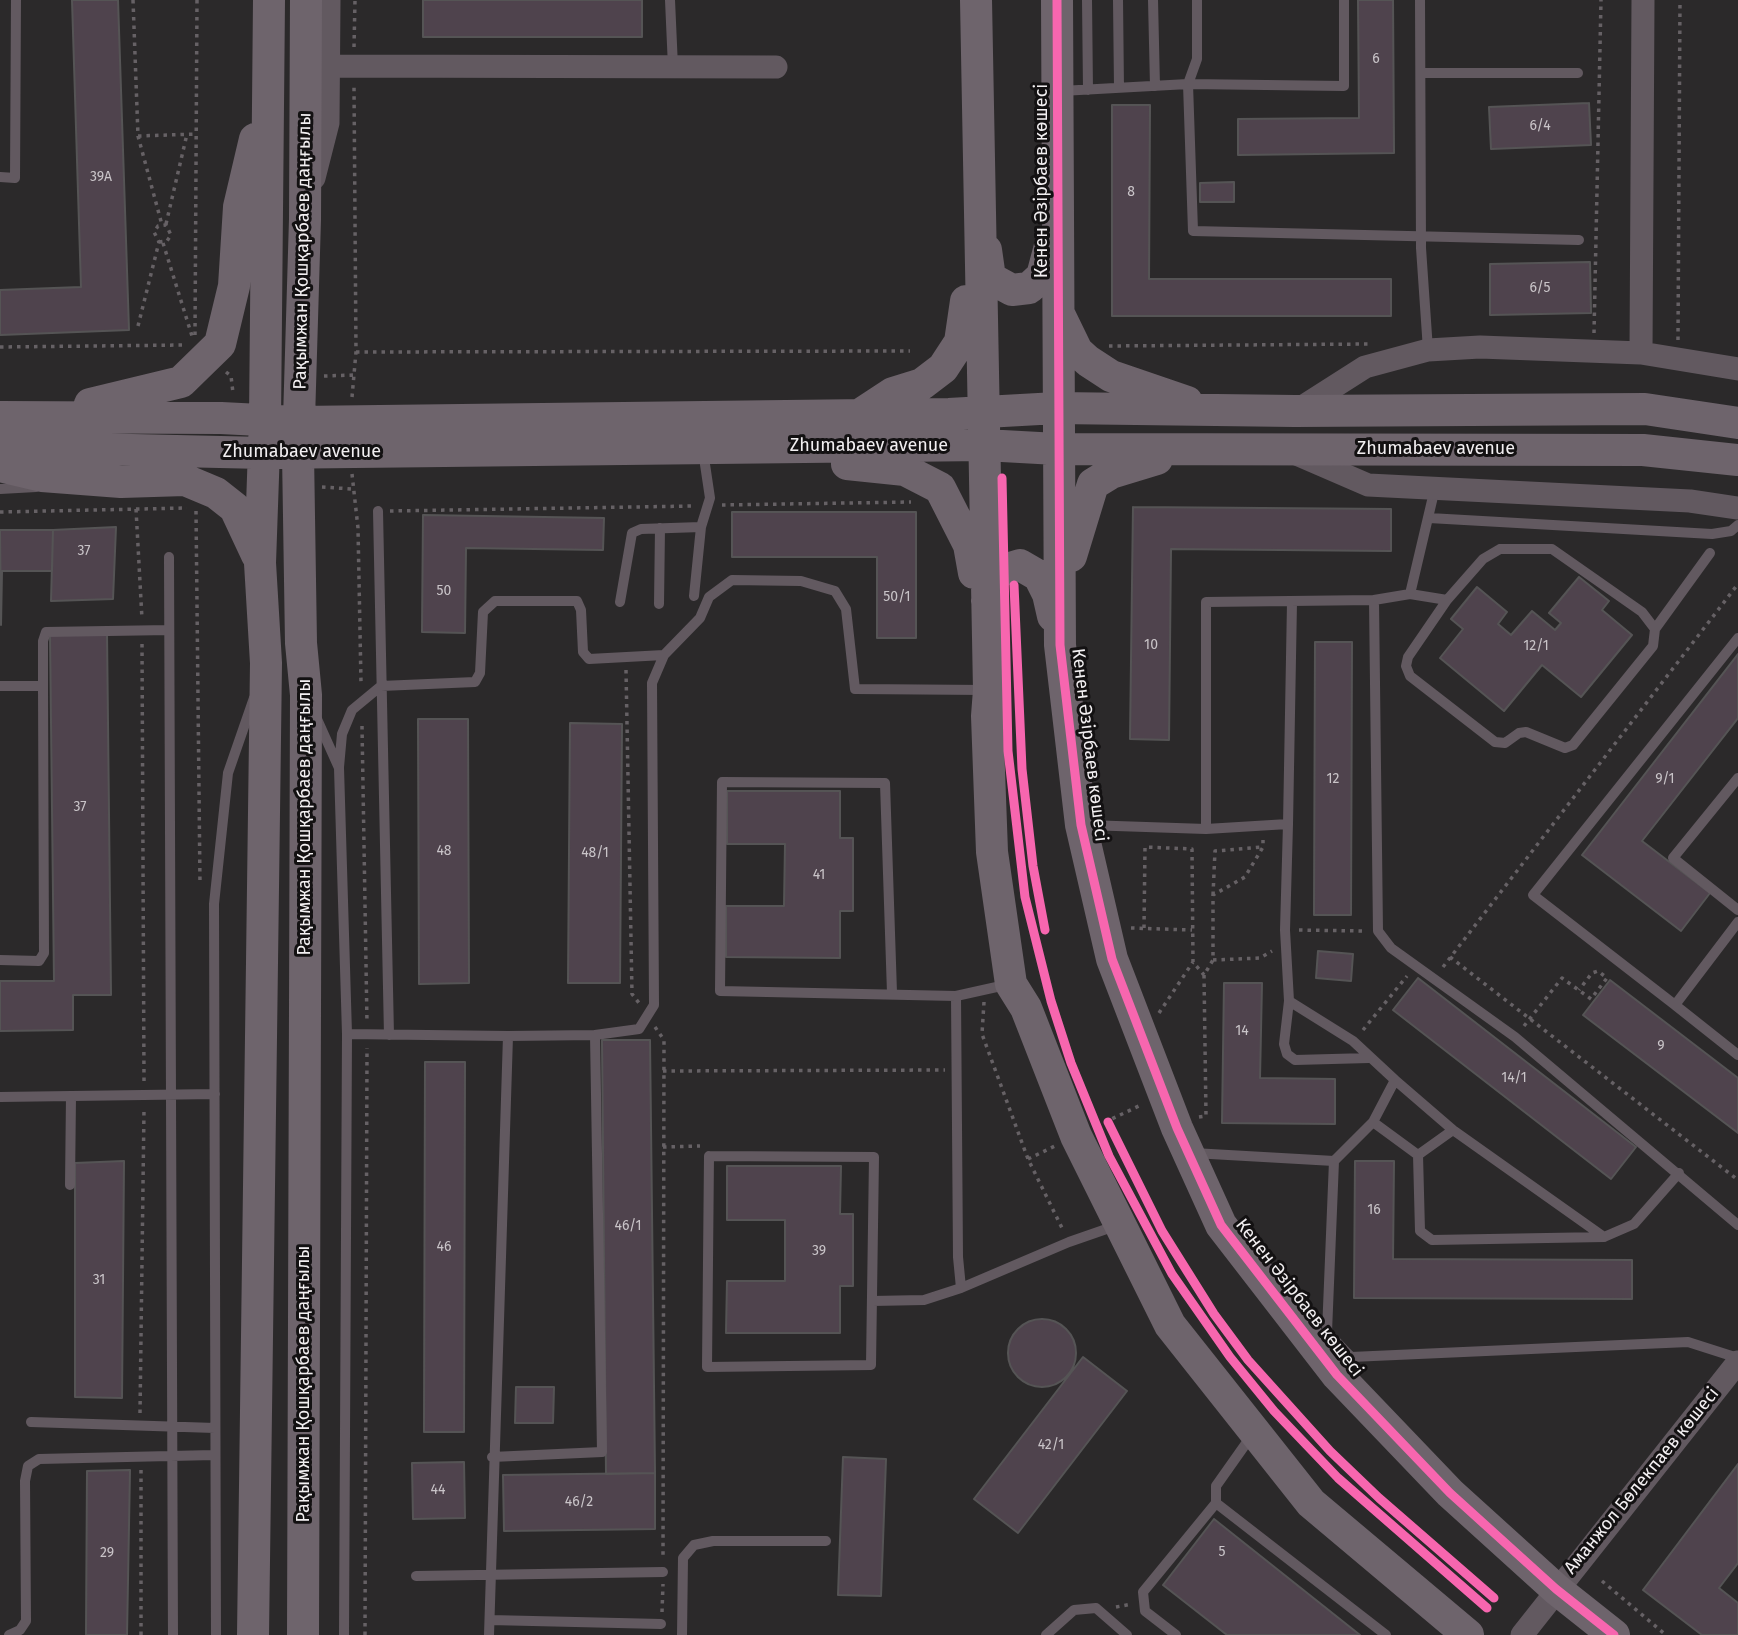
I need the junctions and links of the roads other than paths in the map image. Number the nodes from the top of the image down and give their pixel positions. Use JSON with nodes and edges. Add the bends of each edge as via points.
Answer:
{"nodes":[{"id":1,"x":16,"y":0,"type":"edge"},
{"id":2,"x":306,"y":0,"type":"edge"},
{"id":3,"x":328,"y":0,"type":"edge"},
{"id":4,"x":670,"y":0,"type":"edge"},
{"id":5,"x":976,"y":0,"type":"edge"},
{"id":6,"x":1057,"y":0,"type":"edge"},
{"id":7,"x":1087,"y":0,"type":"edge"},
{"id":8,"x":1118,"y":0,"type":"edge"},
{"id":9,"x":1153,"y":0,"type":"edge"},
{"id":10,"x":1197,"y":0,"type":"edge"},
{"id":11,"x":1344,"y":0,"type":"edge"},
{"id":12,"x":1420,"y":0,"type":"edge"},
{"id":13,"x":1643,"y":0,"type":"edge"},
{"id":14,"x":267,"y":6,"type":"edge"},
{"id":15,"x":328,"y":66,"type":"junction"},
{"id":16,"x":673,"y":67,"type":"junction"},
{"id":17,"x":776,"y":67,"type":"dead end"},
{"id":18,"x":1420,"y":73,"type":"junction"},
{"id":19,"x":1578,"y":73,"type":"dead end"},
{"id":20,"x":268,"y":79,"type":"junction"},
{"id":21,"x":1188,"y":84,"type":"junction"},
{"id":22,"x":1155,"y":86,"type":"junction"},
{"id":23,"x":1119,"y":88,"type":"junction"},
{"id":24,"x":1073,"y":91,"type":"junction"},
{"id":25,"x":0,"y":177,"type":"edge"},
{"id":26,"x":1059,"y":194,"type":"junction"},
{"id":27,"x":305,"y":219,"type":"junction"},
{"id":28,"x":980,"y":229,"type":"junction"},
{"id":29,"x":1422,"y":234,"type":"junction"},
{"id":30,"x":1579,"y":240,"type":"dead end"},
{"id":31,"x":1058,"y":312,"type":"junction"},
{"id":32,"x":1641,"y":344,"type":"junction"},
{"id":33,"x":1427,"y":350,"type":"junction"},
{"id":34,"x":1733,"y":370,"type":"edge"},
{"id":35,"x":1057,"y":408,"type":"junction"},
{"id":36,"x":983,"y":410,"type":"junction"},
{"id":37,"x":1208,"y":410,"type":"junction"},
{"id":38,"x":1296,"y":411,"type":"junction"},
{"id":39,"x":861,"y":414,"type":"junction"},
{"id":40,"x":33,"y":416,"type":"junction"},
{"id":41,"x":0,"y":417,"type":"edge"},
{"id":42,"x":221,"y":418,"type":"junction"},
{"id":43,"x":265,"y":420,"type":"junction"},
{"id":44,"x":299,"y":422,"type":"junction"},
{"id":45,"x":1738,"y":423,"type":"edge"},
{"id":46,"x":984,"y":445,"type":"junction"},
{"id":47,"x":0,"y":447,"type":"edge"},
{"id":48,"x":711,"y":447,"type":"junction"},
{"id":49,"x":1057,"y":449,"type":"junction"},
{"id":50,"x":1247,"y":449,"type":"junction"},
{"id":51,"x":1284,"y":449,"type":"junction"},
{"id":52,"x":216,"y":452,"type":"junction"},
{"id":53,"x":264,"y":453,"type":"junction"},
{"id":54,"x":298,"y":453,"type":"junction"},
{"id":55,"x":1738,"y":460,"type":"edge"},
{"id":56,"x":0,"y":466,"type":"edge"},
{"id":57,"x":121,"y":482,"type":"junction"},
{"id":58,"x":1435,"y":488,"type":"junction"},
{"id":59,"x":0,"y":489,"type":"edge"},
{"id":60,"x":1738,"y":508,"type":"edge"},
{"id":61,"x":378,"y":511,"type":"road end"},
{"id":62,"x":1429,"y":518,"type":"junction"},
{"id":63,"x":1738,"y":525,"type":"edge"},
{"id":64,"x":701,"y":527,"type":"junction"},
{"id":65,"x":660,"y":528,"type":"junction"},
{"id":66,"x":1710,"y":553,"type":"dead end"},
{"id":67,"x":169,"y":557,"type":"dead end"},
{"id":68,"x":260,"y":563,"type":"junction"},
{"id":69,"x":1061,"y":594,"type":"junction"},
{"id":70,"x":1410,"y":594,"type":"junction"},
{"id":71,"x":694,"y":596,"type":"dead end"},
{"id":72,"x":1374,"y":600,"type":"junction"},
{"id":73,"x":1447,"y":600,"type":"junction"},
{"id":74,"x":620,"y":602,"type":"dead end"},
{"id":75,"x":1292,"y":602,"type":"junction"},
{"id":76,"x":659,"y":604,"type":"dead end"},
{"id":77,"x":986,"y":607,"type":"junction"},
{"id":78,"x":1655,"y":629,"type":"junction"},
{"id":79,"x":169,"y":630,"type":"junction"},
{"id":80,"x":1738,"y":638,"type":"edge"},
{"id":81,"x":1060,"y":645,"type":"junction"},
{"id":82,"x":987,"y":654,"type":"junction"},
{"id":83,"x":664,"y":655,"type":"junction"},
{"id":84,"x":266,"y":663,"type":"junction"},
{"id":85,"x":381,"y":685,"type":"junction"},
{"id":86,"x":0,"y":686,"type":"edge"},
{"id":87,"x":43,"y":686,"type":"junction"},
{"id":88,"x":989,"y":690,"type":"junction"},
{"id":89,"x":306,"y":695,"type":"junction"},
{"id":90,"x":339,"y":768,"type":"junction"},
{"id":91,"x":1738,"y":778,"type":"edge"},
{"id":92,"x":1289,"y":824,"type":"junction"},
{"id":93,"x":1081,"y":825,"type":"junction"},
{"id":94,"x":1206,"y":829,"type":"junction"},
{"id":95,"x":1738,"y":910,"type":"edge"},
{"id":96,"x":1738,"y":922,"type":"edge"},
{"id":97,"x":0,"y":960,"type":"edge"},
{"id":98,"x":997,"y":987,"type":"junction"},
{"id":99,"x":892,"y":993,"type":"junction"},
{"id":100,"x":956,"y":996,"type":"junction"},
{"id":101,"x":1289,"y":1001,"type":"junction"},
{"id":102,"x":1675,"y":1005,"type":"junction"},
{"id":103,"x":346,"y":1034,"type":"junction"},
{"id":104,"x":389,"y":1035,"type":"junction"},
{"id":105,"x":595,"y":1035,"type":"junction"},
{"id":106,"x":508,"y":1036,"type":"junction"},
{"id":107,"x":1738,"y":1055,"type":"edge"},
{"id":108,"x":1369,"y":1058,"type":"junction"},
{"id":109,"x":1395,"y":1080,"type":"junction"},
{"id":110,"x":215,"y":1094,"type":"junction"},
{"id":111,"x":170,"y":1096,"type":"junction"},
{"id":112,"x":0,"y":1097,"type":"edge"},
{"id":113,"x":71,"y":1097,"type":"junction"},
{"id":114,"x":1373,"y":1122,"type":"junction"},
{"id":115,"x":1453,"y":1130,"type":"junction"},
{"id":116,"x":1188,"y":1153,"type":"junction"},
{"id":117,"x":1418,"y":1155,"type":"junction"},
{"id":118,"x":1334,"y":1161,"type":"junction"},
{"id":119,"x":1679,"y":1173,"type":"junction"},
{"id":120,"x":70,"y":1185,"type":"dead end"},
{"id":121,"x":1118,"y":1225,"type":"junction"},
{"id":122,"x":1738,"y":1225,"type":"edge"},
{"id":123,"x":1604,"y":1237,"type":"junction"},
{"id":124,"x":961,"y":1288,"type":"junction"},
{"id":125,"x":872,"y":1301,"type":"junction"},
{"id":126,"x":1329,"y":1350,"type":"junction"},
{"id":127,"x":1738,"y":1360,"type":"edge"},
{"id":128,"x":31,"y":1422,"type":"dead end"},
{"id":129,"x":172,"y":1426,"type":"junction"},
{"id":130,"x":215,"y":1428,"type":"junction"},
{"id":131,"x":1254,"y":1433,"type":"junction"},
{"id":132,"x":214,"y":1455,"type":"junction"},
{"id":133,"x":173,"y":1457,"type":"junction"},
{"id":134,"x":492,"y":1457,"type":"junction"},
{"id":135,"x":1216,"y":1503,"type":"junction"},
{"id":136,"x":826,"y":1541,"type":"dead end"},
{"id":137,"x":663,"y":1572,"type":"road end"},
{"id":138,"x":491,"y":1573,"type":"junction"},
{"id":139,"x":416,"y":1576,"type":"dead end"},
{"id":140,"x":1556,"y":1589,"type":"junction"},
{"id":141,"x":490,"y":1620,"type":"junction"},
{"id":142,"x":661,"y":1624,"type":"road end"},
{"id":143,"x":9,"y":1635,"type":"edge"},
{"id":144,"x":173,"y":1635,"type":"edge"},
{"id":145,"x":216,"y":1635,"type":"edge"},
{"id":146,"x":253,"y":1635,"type":"edge"},
{"id":147,"x":303,"y":1635,"type":"edge"},
{"id":148,"x":344,"y":1635,"type":"edge"},
{"id":149,"x":489,"y":1635,"type":"edge"},
{"id":150,"x":682,"y":1635,"type":"edge"},
{"id":151,"x":1046,"y":1635,"type":"edge"},
{"id":152,"x":1127,"y":1635,"type":"edge"},
{"id":153,"x":1177,"y":1635,"type":"edge"},
{"id":154,"x":1386,"y":1635,"type":"edge"},
{"id":155,"x":1468,"y":1635,"type":"edge"},
{"id":156,"x":1522,"y":1635,"type":"edge"},
{"id":157,"x":1614,"y":1635,"type":"edge"}],
"edges":[{"from":1,"to":25,"type":"lane","via":[[15,177]]},
{"from":2,"to":27,"type":"main road","name":"Рақымжан Қошқарбаев даңғылы"},
{"from":3,"to":15,"type":"street"},
{"from":4,"to":16,"type":"lane"},
{"from":5,"to":28,"type":"main road"},
{"from":6,"to":24,"type":"main road","name":"Кенен Әзірбаев көшесі"},
{"from":7,"to":24,"type":"lane"},
{"from":8,"to":23,"type":"lane"},
{"from":9,"to":22,"type":"lane"},
{"from":10,"to":21,"type":"lane","via":[[1197,59]]},
{"from":11,"to":21,"type":"lane","via":[[1344,86]]},
{"from":12,"to":18,"type":"lane"},
{"from":13,"to":32,"type":"street"},
{"from":14,"to":20,"type":"main road","name":"Рақымжан Қошқарбаев даңғылы"},
{"from":15,"to":16,"type":"street"},
{"from":15,"to":27,"type":"street","via":[[328,122]]},
{"from":16,"to":17,"type":"street"},
{"from":18,"to":19,"type":"lane"},
{"from":18,"to":29,"type":"lane"},
{"from":20,"to":40,"type":"main road","via":[[239,207],[234,286],[220,344],[181,382]]},
{"from":20,"to":43,"type":"main road","name":"Рақымжан Қошқарбаев даңғылы"},
{"from":21,"to":22,"type":"lane"},
{"from":21,"to":29,"type":"lane","via":[[1193,231]]},
{"from":22,"to":23,"type":"lane"},
{"from":23,"to":24,"type":"lane"},
{"from":24,"to":26,"type":"main road","name":"Кенен Әзірбаев көшесі"},
{"from":26,"to":28,"type":"main road","via":[[1049,255],[1042,276],[1029,288],[1012,290],[990,278]]},
{"from":26,"to":31,"type":"main road","name":"Кенен Әзірбаев көшесі"},
{"from":27,"to":44,"type":"main road","name":"Рақымжан Қошқарбаев даңғылы"},
{"from":28,"to":36,"type":"main road"},
{"from":28,"to":39,"type":"main road","via":[[960,342],[943,368],[922,384],[893,393]]},
{"from":29,"to":30,"type":"lane"},
{"from":29,"to":33,"type":"lane"},
{"from":31,"to":35,"type":"main road","name":"Кенен Әзірбаев көшесі"},
{"from":31,"to":37,"type":"main road","via":[[1077,351],[1088,361],[1111,376]]},
{"from":32,"to":33,"type":"street"},
{"from":32,"to":34,"type":"street"},
{"from":33,"to":38,"type":"street","via":[[1365,366]]},
{"from":35,"to":36,"type":"main road","name":"Zhumabaev avenue"},
{"from":35,"to":37,"type":"main road","name":"Zhumabaev avenue"},
{"from":35,"to":49,"type":"main road","name":"Кенен Әзірбаев көшесі"},
{"from":36,"to":39,"type":"main road","name":"Zhumabaev avenue"},
{"from":36,"to":46,"type":"main road"},
{"from":37,"to":38,"type":"main road","name":"Zhumabaev avenue"},
{"from":38,"to":45,"type":"main road","name":"Zhumabaev avenue","via":[[1645,409]]},
{"from":39,"to":44,"type":"main road","name":"Zhumabaev avenue"},
{"from":40,"to":41,"type":"main road","name":"Zhumabaev avenue"},
{"from":40,"to":42,"type":"main road","name":"Zhumabaev avenue"},
{"from":42,"to":43,"type":"main road","name":"Zhumabaev avenue"},
{"from":42,"to":52,"type":"main road","via":[[225,432]]},
{"from":43,"to":44,"type":"main road","name":"Zhumabaev avenue"},
{"from":43,"to":53,"type":"main road","name":"Рақымжан Қошқарбаев даңғылы"},
{"from":44,"to":54,"type":"main road","name":"Рақымжан Қошқарбаев даңғылы"},
{"from":46,"to":48,"type":"main road","name":"Zhumabaev avenue"},
{"from":46,"to":49,"type":"main road","name":"Zhumabaev avenue"},
{"from":46,"to":77,"type":"main road"},
{"from":47,"to":52,"type":"main road","name":"Zhumabaev avenue"},
{"from":48,"to":54,"type":"main road","name":"Zhumabaev avenue"},
{"from":48,"to":64,"type":"lane","via":[[710,498]]},
{"from":48,"to":82,"type":"main road","via":[[905,470],[940,488],[969,545]]},
{"from":49,"to":50,"type":"main road","name":"Zhumabaev avenue"},
{"from":49,"to":69,"type":"main road","name":"Кенен Әзірбаев көшесі"},
{"from":50,"to":51,"type":"main road","name":"Zhumabaev avenue"},
{"from":50,"to":69,"type":"main road","via":[[1170,455],[1111,473],[1093,484]]},
{"from":51,"to":55,"type":"main road","name":"Zhumabaev avenue","via":[[1643,450]]},
{"from":51,"to":58,"type":"street","via":[[1368,485]]},
{"from":52,"to":53,"type":"main road","name":"Zhumabaev avenue"},
{"from":53,"to":54,"type":"main road","name":"Zhumabaev avenue"},
{"from":53,"to":68,"type":"main road"},
{"from":54,"to":89,"type":"main road","name":"Рақымжан Қошқарбаев даңғылы"},
{"from":56,"to":57,"type":"main road","via":[[42,476]]},
{"from":57,"to":59,"type":"lane"},
{"from":57,"to":68,"type":"main road","via":[[184,480],[216,493],[235,508]]},
{"from":58,"to":60,"type":"street","via":[[1690,501]]},
{"from":58,"to":62,"type":"lane"},
{"from":61,"to":85,"type":"lane"},
{"from":62,"to":63,"type":"lane","via":[[1712,534]]},
{"from":62,"to":70,"type":"lane"},
{"from":64,"to":65,"type":"lane"},
{"from":64,"to":71,"type":"lane"},
{"from":65,"to":74,"type":"lane","via":[[632,533]]},
{"from":65,"to":76,"type":"lane"},
{"from":66,"to":78,"type":"lane"},
{"from":67,"to":79,"type":"lane"},
{"from":68,"to":84,"type":"main road"},
{"from":69,"to":81,"type":"main road","name":"Кенен Әзірбаев көшесі"},
{"from":70,"to":72,"type":"lane"},
{"from":70,"to":73,"type":"lane"},
{"from":72,"to":75,"type":"lane"},
{"from":72,"to":119,"type":"lane","via":[[1378,931],[1391,948],[1515,1037]]},
{"from":73,"to":78,"type":"lane","via":[[1483,559],[1500,549],[1552,548],[1642,612]]},
{"from":73,"to":78,"type":"lane","via":[[1406,666],[1410,676],[1495,742],[1505,743],[1526,732],[1565,748],[1573,745],[1653,646]]},
{"from":75,"to":92,"type":"lane"},
{"from":75,"to":94,"type":"lane","via":[[1206,602]]},
{"from":77,"to":81,"type":"main road","via":[[992,580],[1000,570],[1020,565],[1028,569],[1039,576],[1048,594]]},
{"from":77,"to":82,"type":"main road"},
{"from":79,"to":87,"type":"lane","via":[[46,632]]},
{"from":79,"to":111,"type":"lane"},
{"from":80,"to":102,"type":"lane","via":[[1533,895]]},
{"from":81,"to":93,"type":"main road","name":"Кенен Әзірбаев көшесі"},
{"from":82,"to":88,"type":"main road"},
{"from":83,"to":85,"type":"lane","via":[[589,659],[583,652],[581,610],[576,601],[495,601],[483,612],[480,673],[475,682]]},
{"from":83,"to":88,"type":"lane","via":[[700,618],[709,597],[732,580],[801,581],[835,590],[846,609],[855,689]]},
{"from":83,"to":105,"type":"lane","via":[[652,683],[654,1005],[639,1029]]},
{"from":84,"to":110,"type":"lane","via":[[228,773],[214,904]]},
{"from":84,"to":146,"type":"main road"},
{"from":85,"to":90,"type":"lane","via":[[352,710],[342,734]]},
{"from":85,"to":104,"type":"lane"},
{"from":86,"to":87,"type":"lane"},
{"from":87,"to":97,"type":"lane","via":[[44,953],[39,961]]},
{"from":88,"to":98,"type":"main road"},
{"from":89,"to":90,"type":"lane"},
{"from":89,"to":147,"type":"main road","name":"Рақымжан Қошқарбаев даңғылы"},
{"from":90,"to":103,"type":"lane"},
{"from":91,"to":95,"type":"lane","via":[[1673,858]]},
{"from":92,"to":94,"type":"lane"},
{"from":92,"to":101,"type":"lane","via":[[1285,930]]},
{"from":93,"to":94,"type":"lane"},
{"from":93,"to":116,"type":"main road","name":"Кенен Әзірбаев көшесі","via":[[1112,959]]},
{"from":96,"to":102,"type":"lane"},
{"from":98,"to":100,"type":"lane"},
{"from":98,"to":121,"type":"main road","via":[[1026,1007],[1091,1128]]},
{"from":99,"to":99,"type":"lane","via":[[720,991],[722,782],[885,783]]},
{"from":99,"to":100,"type":"lane"},
{"from":100,"to":124,"type":"lane"},
{"from":101,"to":108,"type":"lane","via":[[1353,1041]]},
{"from":101,"to":108,"type":"lane","via":[[1284,1044],[1295,1060]]},
{"from":102,"to":107,"type":"lane"},
{"from":103,"to":104,"type":"lane"},
{"from":103,"to":148,"type":"lane"},
{"from":104,"to":106,"type":"lane"},
{"from":105,"to":106,"type":"lane"},
{"from":105,"to":134,"type":"lane","via":[[601,1452]]},
{"from":106,"to":134,"type":"lane"},
{"from":108,"to":109,"type":"lane"},
{"from":109,"to":114,"type":"lane"},
{"from":109,"to":115,"type":"lane"},
{"from":110,"to":111,"type":"lane"},
{"from":110,"to":130,"type":"lane"},
{"from":111,"to":113,"type":"lane"},
{"from":111,"to":129,"type":"lane"},
{"from":112,"to":113,"type":"lane"},
{"from":113,"to":120,"type":"lane"},
{"from":114,"to":117,"type":"lane"},
{"from":114,"to":118,"type":"lane"},
{"from":115,"to":117,"type":"lane"},
{"from":115,"to":123,"type":"lane"},
{"from":116,"to":118,"type":"lane"},
{"from":116,"to":126,"type":"main road","name":"Кенен Әзірбаев көшесі","via":[[1221,1225]]},
{"from":117,"to":123,"type":"lane","via":[[1420,1231],[1432,1240]]},
{"from":118,"to":126,"type":"lane"},
{"from":119,"to":122,"type":"lane"},
{"from":119,"to":123,"type":"lane","via":[[1634,1224]]},
{"from":121,"to":124,"type":"lane"},
{"from":121,"to":131,"type":"main road","via":[[1170,1325]]},
{"from":124,"to":125,"type":"lane","via":[[924,1300]]},
{"from":125,"to":125,"type":"lane","via":[[874,1157],[709,1156],[707,1367],[871,1365]]},
{"from":126,"to":127,"type":"lane","via":[[1351,1357],[1688,1342]]},
{"from":126,"to":140,"type":"main road","name":"Кенен Әзірбаев көшесі","via":[[1450,1493]]},
{"from":127,"to":140,"type":"street","name":"Аманжол Бөлекпаев көшесі"},
{"from":128,"to":129,"type":"lane"},
{"from":129,"to":130,"type":"lane"},
{"from":129,"to":133,"type":"lane"},
{"from":130,"to":132,"type":"lane"},
{"from":131,"to":135,"type":"lane","via":[[1216,1486]]},
{"from":131,"to":155,"type":"main road","via":[[1311,1503]]},
{"from":132,"to":133,"type":"lane"},
{"from":132,"to":145,"type":"lane"},
{"from":133,"to":143,"type":"lane","via":[[39,1458],[28,1466],[26,1621]]},
{"from":133,"to":144,"type":"lane"},
{"from":134,"to":138,"type":"lane"},
{"from":135,"to":153,"type":"lane","via":[[1143,1592],[1145,1611]]},
{"from":135,"to":154,"type":"lane"},
{"from":136,"to":150,"type":"lane","via":[[694,1545],[683,1558]]},
{"from":137,"to":138,"type":"lane"},
{"from":138,"to":139,"type":"lane"},
{"from":138,"to":141,"type":"lane"},
{"from":140,"to":156,"type":"street","name":"Аманжол Бөлекпаев көшесі"},
{"from":140,"to":157,"type":"main road","name":"Кенен Әзірбаев көшесі"},
{"from":141,"to":142,"type":"lane"},
{"from":141,"to":149,"type":"lane"},
{"from":151,"to":152,"type":"lane","via":[[1074,1610],[1096,1608]]}]}
